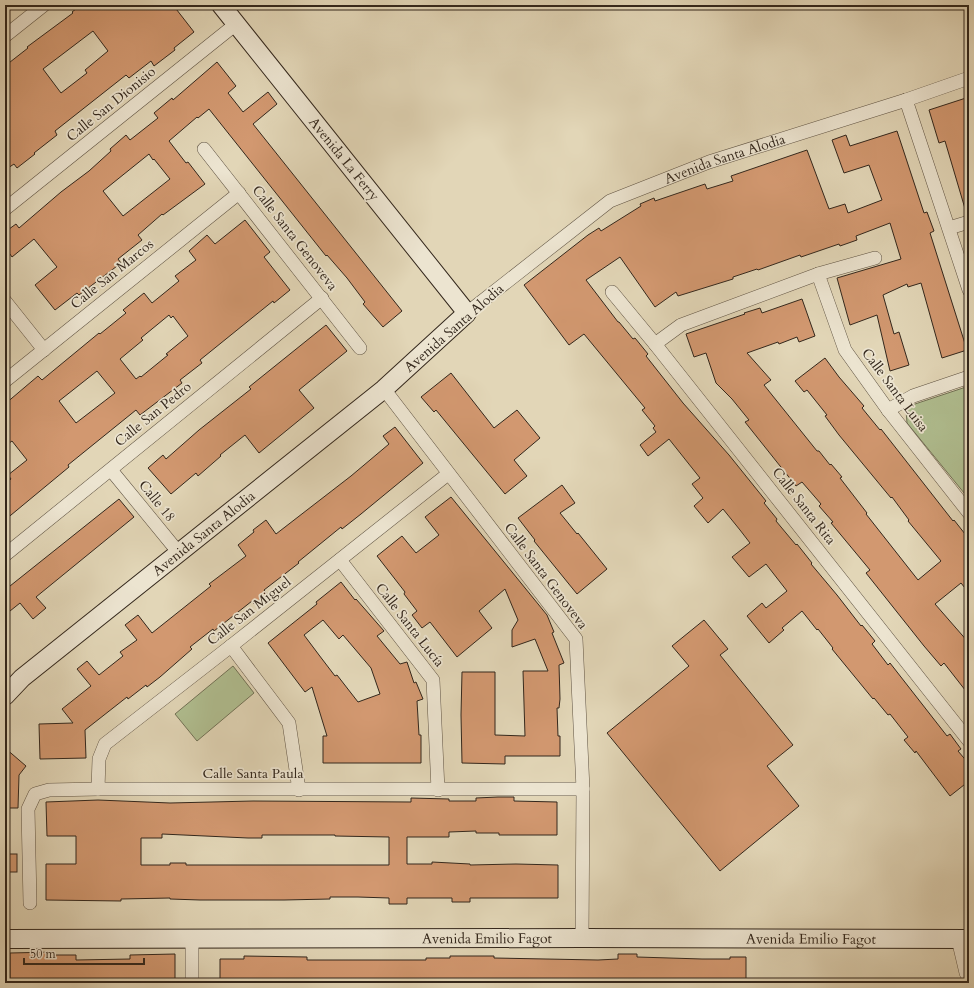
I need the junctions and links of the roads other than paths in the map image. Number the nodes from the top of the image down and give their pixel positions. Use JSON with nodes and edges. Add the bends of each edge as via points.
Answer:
{"nodes":[{"id":1,"x":44,"y":5,"type":"edge"},
{"id":2,"x":220,"y":5,"type":"edge"},
{"id":3,"x":236,"y":24,"type":"junction"},
{"id":4,"x":5,"y":36,"type":"edge"},
{"id":5,"x":969,"y":78,"type":"edge"},
{"id":6,"x":906,"y":100,"type":"junction"},
{"id":7,"x":204,"y":149,"type":"dead end"},
{"id":8,"x":239,"y":193,"type":"junction"},
{"id":9,"x":5,"y":209,"type":"edge"},
{"id":10,"x":969,"y":222,"type":"edge"},
{"id":11,"x":949,"y":228,"type":"junction"},
{"id":12,"x":875,"y":258,"type":"dead end"},
{"id":13,"x":818,"y":274,"type":"junction"},
{"id":14,"x":969,"y":290,"type":"edge"},
{"id":15,"x":612,"y":292,"type":"dead end"},
{"id":16,"x":322,"y":298,"type":"junction"},
{"id":17,"x":5,"y":300,"type":"edge"},
{"id":18,"x":467,"y":313,"type":"junction"},
{"id":19,"x":655,"y":344,"type":"junction"},
{"id":20,"x":360,"y":348,"type":"dead end"},
{"id":21,"x":44,"y":350,"type":"junction"},
{"id":22,"x":969,"y":377,"type":"edge"},
{"id":23,"x":5,"y":380,"type":"edge"},
{"id":24,"x":384,"y":389,"type":"junction"},
{"id":25,"x":888,"y":410,"type":"junction"},
{"id":26,"x":111,"y":470,"type":"junction"},
{"id":27,"x":448,"y":474,"type":"junction"},
{"id":28,"x":969,"y":513,"type":"edge"},
{"id":29,"x":179,"y":554,"type":"junction"},
{"id":30,"x":5,"y":555,"type":"edge"},
{"id":31,"x":340,"y":560,"type":"junction"},
{"id":32,"x":231,"y":646,"type":"junction"},
{"id":33,"x":5,"y":696,"type":"edge"},
{"id":34,"x":969,"y":741,"type":"edge"},
{"id":35,"x":98,"y":789,"type":"junction"},
{"id":36,"x":299,"y":790,"type":"junction"},
{"id":37,"x":438,"y":790,"type":"junction"},
{"id":38,"x":583,"y":790,"type":"junction"},
{"id":39,"x":30,"y":903,"type":"dead end"},
{"id":40,"x":582,"y":938,"type":"junction"},
{"id":41,"x":5,"y":939,"type":"edge"},
{"id":42,"x":192,"y":939,"type":"junction"},
{"id":43,"x":964,"y":939,"type":"edge"},
{"id":44,"x":969,"y":977,"type":"edge"},
{"id":45,"x":192,"y":983,"type":"edge"}],
"edges":[{"from":1,"to":4,"type":"street"},
{"from":2,"to":3,"type":"street","name":"Avenida La Ferry"},
{"from":3,"to":9,"type":"street","name":"Calle San Dionisio"},
{"from":3,"to":18,"type":"street","name":"Avenida La Ferry"},
{"from":5,"to":6,"type":"street","name":"Avenida Santa Alodia"},
{"from":6,"to":11,"type":"street"},
{"from":6,"to":18,"type":"street","name":"Avenida Santa Alodia","via":[[709,162],[610,201]]},
{"from":7,"to":8,"type":"street","name":"Calle Santa Genoveva"},
{"from":8,"to":16,"type":"street","name":"Calle Santa Genoveva"},
{"from":8,"to":21,"type":"street","name":"Calle San Marcos"},
{"from":10,"to":11,"type":"street"},
{"from":11,"to":14,"type":"street"},
{"from":12,"to":13,"type":"street"},
{"from":13,"to":19,"type":"street","via":[[681,325]]},
{"from":13,"to":25,"type":"street","name":"Calle Santa Luisa","via":[[844,350]]},
{"from":15,"to":19,"type":"street","name":"Calle Santa Rita"},
{"from":16,"to":20,"type":"street","name":"Calle Santa Genoveva"},
{"from":16,"to":26,"type":"street","name":"Calle San Pedro"},
{"from":17,"to":21,"type":"street"},
{"from":18,"to":24,"type":"street","name":"Avenida Santa Alodia"},
{"from":19,"to":34,"type":"street","name":"Calle Santa Rita"},
{"from":21,"to":23,"type":"street","name":"Calle San Marcos"},
{"from":22,"to":25,"type":"street","via":[[913,396]]},
{"from":24,"to":27,"type":"street","name":"Calle Santa Genoveva"},
{"from":24,"to":29,"type":"street","name":"Avenida Santa Alodia"},
{"from":25,"to":28,"type":"street","name":"Calle Santa Luisa"},
{"from":26,"to":29,"type":"street","name":"Calle 18"},
{"from":26,"to":30,"type":"street","name":"Calle San Pedro"},
{"from":27,"to":31,"type":"street","name":"Calle San Miguel"},
{"from":27,"to":38,"type":"street","name":"Calle Santa Genoveva","via":[[576,639]]},
{"from":29,"to":33,"type":"street","name":"Avenida Santa Alodia","via":[[22,678]]},
{"from":31,"to":32,"type":"street","name":"Calle San Miguel"},
{"from":31,"to":37,"type":"street","name":"Calle Santa Lucía","via":[[433,680]]},
{"from":32,"to":35,"type":"street","name":"Calle San Miguel","via":[[105,744],[100,759]]},
{"from":32,"to":36,"type":"street","via":[[289,723]]},
{"from":35,"to":36,"type":"street","name":"Calle Santa Paula"},
{"from":35,"to":39,"type":"street","name":"Calle Santa Paula","via":[[49,790],[35,794],[28,809]]},
{"from":36,"to":37,"type":"street","name":"Calle Santa Paula"},
{"from":37,"to":38,"type":"street","name":"Calle Santa Paula"},
{"from":38,"to":40,"type":"street","name":"Calle Santa Genoveva"},
{"from":40,"to":42,"type":"street","name":"Avenida Emilio Fagot"},
{"from":40,"to":43,"type":"street","name":"Avenida Emilio Fagot"},
{"from":41,"to":42,"type":"street","name":"Avenida Emilio Fagot"},
{"from":42,"to":45,"type":"street"},
{"from":43,"to":44,"type":"street","via":[[966,972]]}]}
